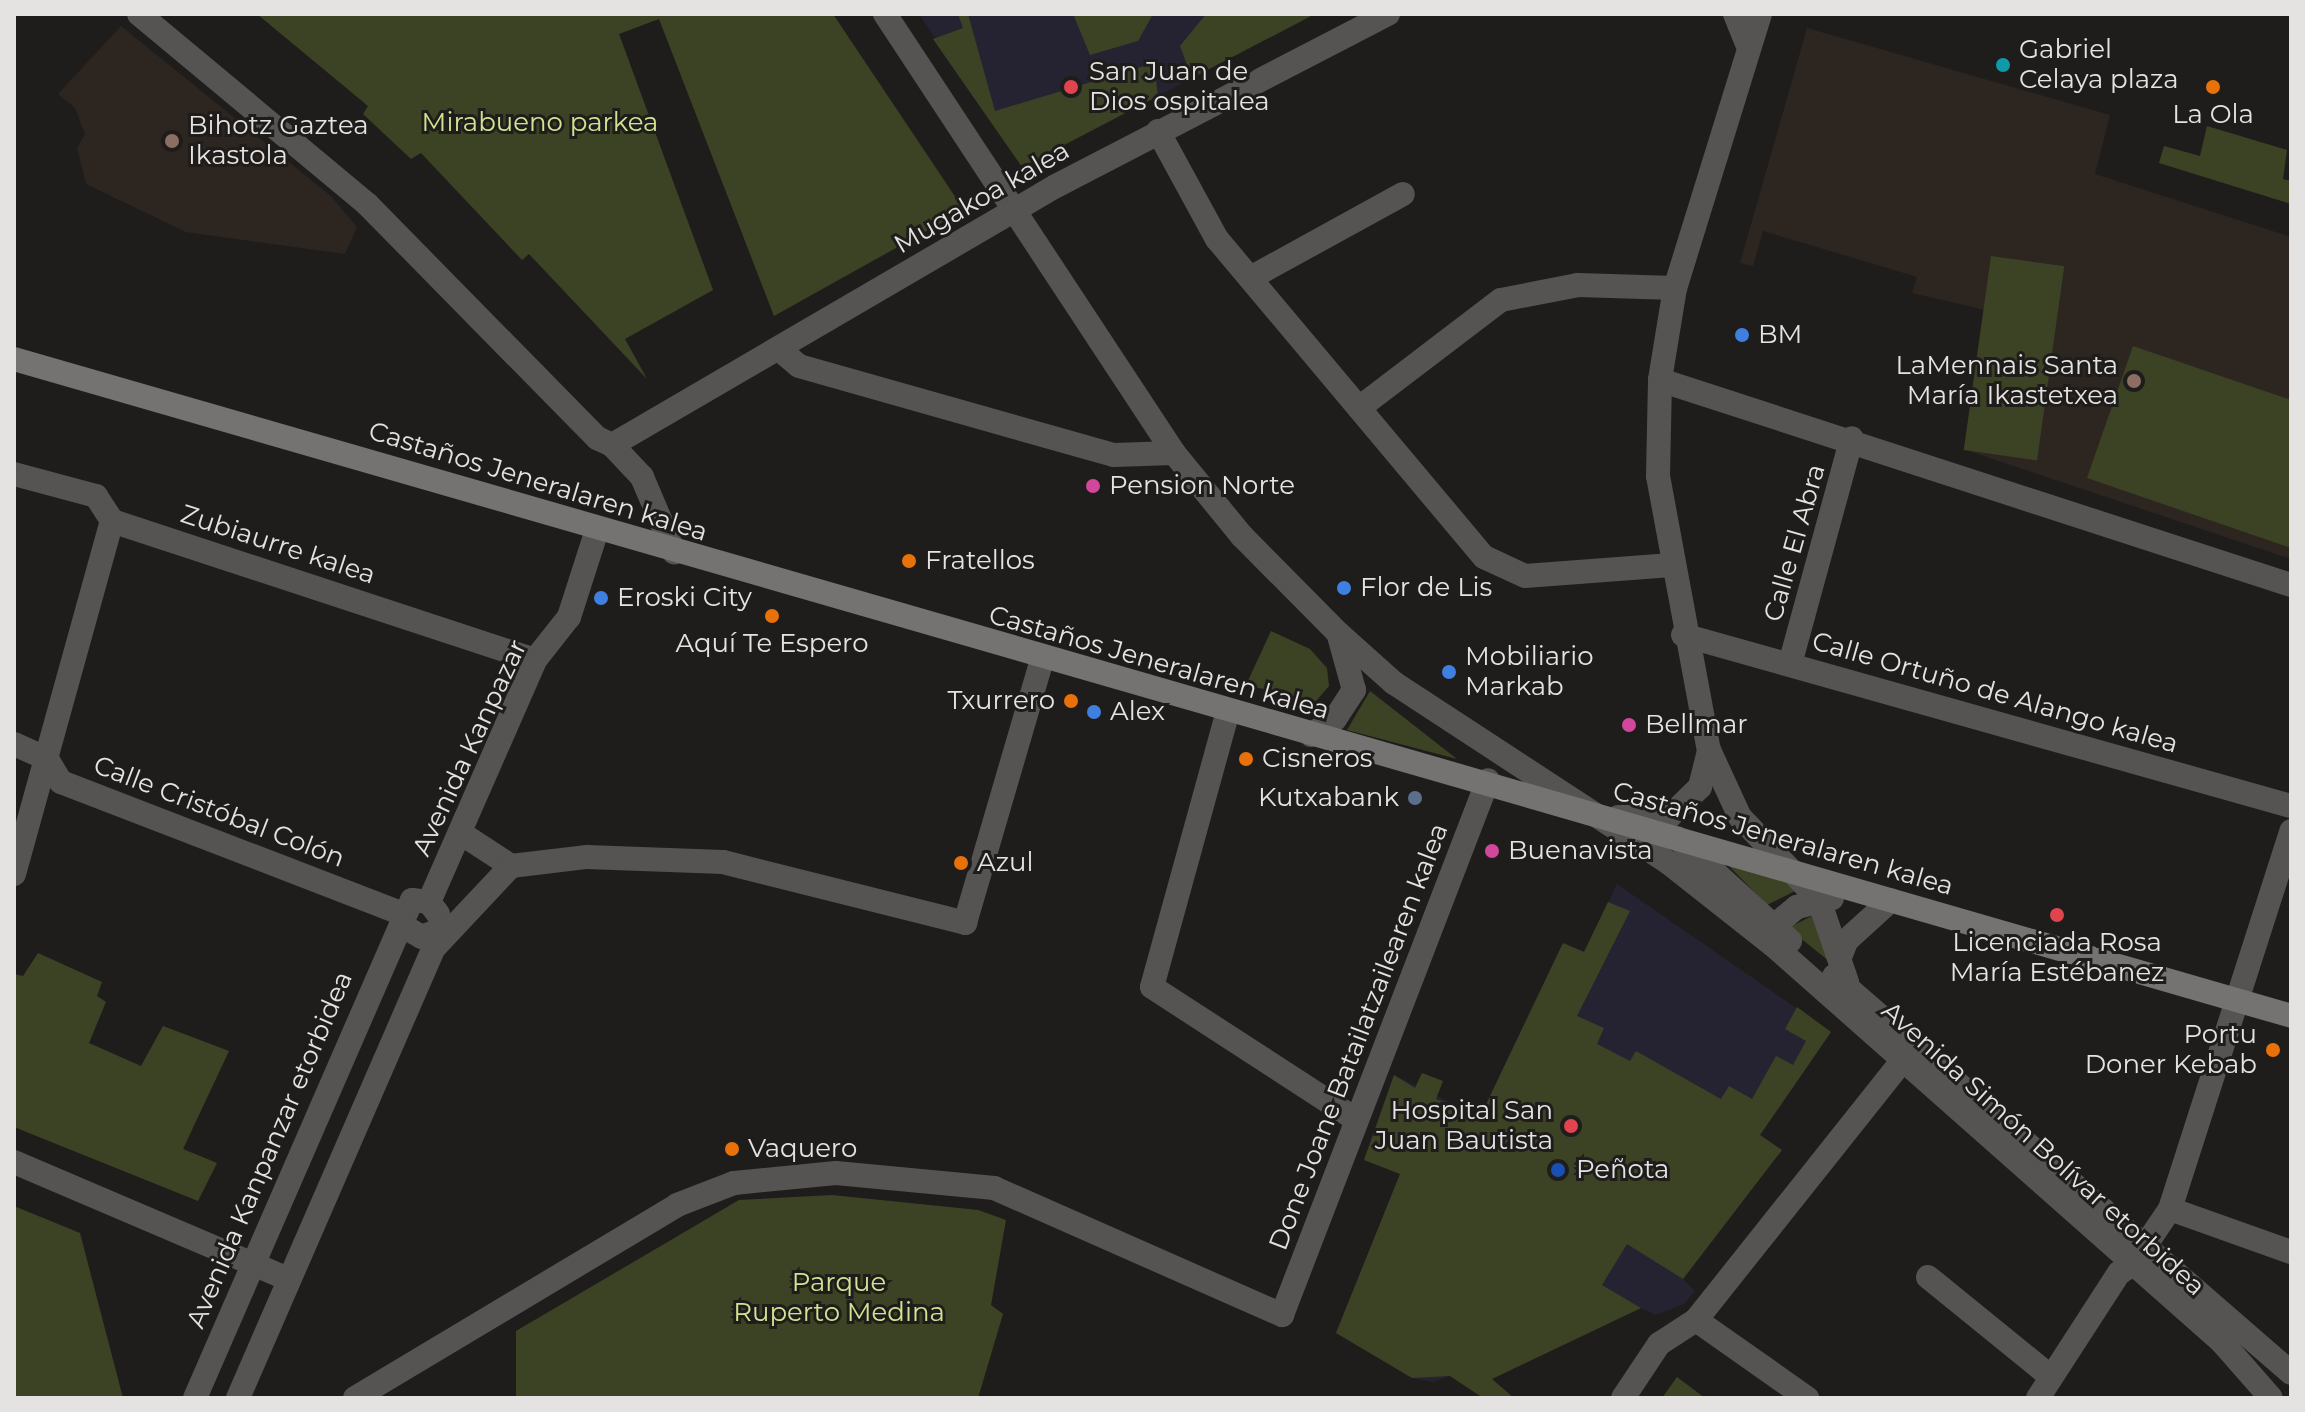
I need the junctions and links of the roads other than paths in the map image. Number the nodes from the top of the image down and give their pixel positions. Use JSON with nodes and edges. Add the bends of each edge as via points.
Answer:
{"nodes":[{"id":1,"x":139,"y":14,"type":"edge"},
{"id":2,"x":885,"y":14,"type":"edge"},
{"id":3,"x":1388,"y":14,"type":"edge"},
{"id":4,"x":1735,"y":14,"type":"edge"},
{"id":5,"x":1760,"y":14,"type":"edge"},
{"id":6,"x":1747,"y":43,"type":"junction"},
{"id":7,"x":1158,"y":131,"type":"junction"},
{"id":8,"x":1403,"y":194,"type":"dead end"},
{"id":9,"x":1011,"y":213,"type":"junction"},
{"id":10,"x":1252,"y":277,"type":"junction"},
{"id":11,"x":1675,"y":288,"type":"junction"},
{"id":12,"x":780,"y":350,"type":"junction"},
{"id":13,"x":14,"y":359,"type":"edge"},
{"id":14,"x":1660,"y":380,"type":"junction"},
{"id":15,"x":1359,"y":408,"type":"junction"},
{"id":16,"x":1852,"y":438,"type":"junction"},
{"id":17,"x":612,"y":445,"type":"junction"},
{"id":18,"x":1174,"y":453,"type":"junction"},
{"id":19,"x":14,"y":474,"type":"edge"},
{"id":20,"x":112,"y":521,"type":"junction"},
{"id":21,"x":597,"y":530,"type":"junction"},
{"id":22,"x":674,"y":552,"type":"junction"},
{"id":23,"x":1672,"y":565,"type":"junction"},
{"id":24,"x":2291,"y":585,"type":"edge"},
{"id":25,"x":1338,"y":633,"type":"junction"},
{"id":26,"x":1683,"y":635,"type":"junction"},
{"id":27,"x":535,"y":660,"type":"junction"},
{"id":28,"x":1042,"y":660,"type":"junction"},
{"id":29,"x":1790,"y":664,"type":"junction"},
{"id":30,"x":1228,"y":711,"type":"junction"},
{"id":31,"x":1311,"y":735,"type":"junction"},
{"id":32,"x":1709,"y":750,"type":"junction"},
{"id":33,"x":30,"y":751,"type":"edge"},
{"id":34,"x":1488,"y":780,"type":"junction"},
{"id":35,"x":2291,"y":806,"type":"edge"},
{"id":36,"x":1599,"y":815,"type":"junction"},
{"id":37,"x":2291,"y":831,"type":"edge"},
{"id":38,"x":462,"y":834,"type":"junction"},
{"id":39,"x":1677,"y":838,"type":"junction"},
{"id":40,"x":511,"y":866,"type":"junction"},
{"id":41,"x":14,"y":874,"type":"edge"},
{"id":42,"x":1803,"y":875,"type":"junction"},
{"id":43,"x":1862,"y":891,"type":"junction"},
{"id":44,"x":1819,"y":900,"type":"junction"},
{"id":45,"x":1891,"y":900,"type":"junction"},
{"id":46,"x":429,"y":902,"type":"junction"},
{"id":47,"x":401,"y":919,"type":"junction"},
{"id":48,"x":435,"y":932,"type":"junction"},
{"id":49,"x":1774,"y":936,"type":"junction"},
{"id":50,"x":1840,"y":957,"type":"junction"},
{"id":51,"x":1847,"y":982,"type":"junction"},
{"id":52,"x":2234,"y":999,"type":"junction"},
{"id":53,"x":2291,"y":1016,"type":"edge"},
{"id":54,"x":1902,"y":1061,"type":"junction"},
{"id":55,"x":1357,"y":1120,"type":"junction"},
{"id":56,"x":14,"y":1162,"type":"edge"},
{"id":57,"x":2170,"y":1209,"type":"junction"},
{"id":58,"x":2147,"y":1243,"type":"junction"},
{"id":59,"x":2291,"y":1252,"type":"edge"},
{"id":60,"x":249,"y":1263,"type":"junction"},
{"id":61,"x":2132,"y":1265,"type":"junction"},
{"id":62,"x":1928,"y":1277,"type":"dead end"},
{"id":63,"x":288,"y":1279,"type":"junction"},
{"id":64,"x":1696,"y":1320,"type":"junction"},
{"id":65,"x":254,"y":1360,"type":"junction"},
{"id":66,"x":2291,"y":1373,"type":"edge"},
{"id":67,"x":2050,"y":1376,"type":"junction"},
{"id":68,"x":195,"y":1398,"type":"edge"},
{"id":69,"x":238,"y":1398,"type":"edge"},
{"id":70,"x":258,"y":1398,"type":"edge"},
{"id":71,"x":355,"y":1398,"type":"edge"},
{"id":72,"x":1623,"y":1398,"type":"edge"},
{"id":73,"x":1807,"y":1398,"type":"edge"},
{"id":74,"x":2038,"y":1398,"type":"edge"},
{"id":75,"x":2271,"y":1398,"type":"edge"}],
"edges":[{"from":1,"to":17,"type":"street","via":[[367,204],[597,438]]},
{"from":2,"to":9,"type":"street","name":"Avenida Simón Bolívar etorbidea"},
{"from":3,"to":7,"type":"street","name":"Mugakoa kalea"},
{"from":4,"to":6,"type":"street"},
{"from":5,"to":6,"type":"street"},
{"from":6,"to":11,"type":"street"},
{"from":7,"to":9,"type":"street","name":"Mugakoa kalea"},
{"from":7,"to":10,"type":"street","via":[[1217,239]]},
{"from":8,"to":10,"type":"street"},
{"from":9,"to":12,"type":"street","name":"Mugakoa kalea"},
{"from":9,"to":18,"type":"street","name":"Avenida Simón Bolívar etorbidea"},
{"from":10,"to":15,"type":"street"},
{"from":11,"to":14,"type":"street"},
{"from":11,"to":15,"type":"street","via":[[1578,285],[1501,300]]},
{"from":12,"to":17,"type":"street","name":"Mugakoa kalea"},
{"from":12,"to":18,"type":"street","via":[[799,366],[1114,455]]},
{"from":13,"to":21,"type":"street","name":"Castaños Jeneralaren kalea"},
{"from":14,"to":16,"type":"street"},
{"from":14,"to":23,"type":"street","via":[[1658,476]]},
{"from":15,"to":23,"type":"street","via":[[1441,509],[1502,569],[1550,575]]},
{"from":16,"to":24,"type":"street"},
{"from":16,"to":29,"type":"street","name":"Calle El Abra"},
{"from":17,"to":22,"type":"street","via":[[642,477]]},
{"from":18,"to":25,"type":"street","name":"Avenida Simón Bolívar etorbidea","via":[[1242,536]]},
{"from":19,"to":20,"type":"street","name":"Zubiaurre kalea","via":[[96,496]]},
{"from":20,"to":27,"type":"street","name":"Zubiaurre kalea"},
{"from":20,"to":33,"type":"street"},
{"from":21,"to":22,"type":"street","name":"Castaños Jeneralaren kalea"},
{"from":21,"to":27,"type":"street","name":"Avenida Kanpazar","via":[[569,617]]},
{"from":22,"to":28,"type":"street","name":"Castaños Jeneralaren kalea"},
{"from":23,"to":26,"type":"street"},
{"from":25,"to":31,"type":"street","via":[[1354,690],[1342,712]]},
{"from":25,"to":36,"type":"street","name":"Avenida Simón Bolívar etorbidea","via":[[1495,754]]},
{"from":26,"to":29,"type":"street","name":"Calle Ortuño de Alango kalea"},
{"from":26,"to":32,"type":"street"},
{"from":27,"to":38,"type":"street","name":"Avenida Kanpazar"},
{"from":28,"to":30,"type":"street","name":"Castaños Jeneralaren kalea"},
{"from":28,"to":40,"type":"street","via":[[965,923],[723,862],[587,857]]},
{"from":29,"to":35,"type":"street","name":"Calle Ortuño de Alango kalea"},
{"from":30,"to":31,"type":"street","name":"Castaños Jeneralaren kalea"},
{"from":30,"to":55,"type":"street","via":[[1152,987]]},
{"from":31,"to":34,"type":"street","name":"Castaños Jeneralaren kalea"},
{"from":32,"to":36,"type":"street","via":[[1700,787],[1669,817]]},
{"from":32,"to":42,"type":"street","via":[[1740,817]]},
{"from":33,"to":41,"type":"street"},
{"from":33,"to":47,"type":"street","name":"Calle Cristóbal Colón","via":[[61,782]]},
{"from":34,"to":36,"type":"street","name":"Castaños Jeneralaren kalea"},
{"from":34,"to":55,"type":"street","name":"Done Joane Batailatzailearen kalea"},
{"from":36,"to":39,"type":"street","name":"Castaños Jeneralaren kalea"},
{"from":36,"to":49,"type":"street","name":"Avenida Simón Bolívar etorbidea"},
{"from":37,"to":52,"type":"street"},
{"from":38,"to":40,"type":"street"},
{"from":38,"to":46,"type":"street","name":"Avenida Kanpazar"},
{"from":39,"to":42,"type":"street","name":"Castaños Jeneralaren kalea"},
{"from":39,"to":49,"type":"street","name":"Avenida Simón Bolívar etorbidea"},
{"from":40,"to":48,"type":"street"},
{"from":42,"to":43,"type":"street","name":"Castaños Jeneralaren kalea"},
{"from":42,"to":44,"type":"street"},
{"from":43,"to":44,"type":"street"},
{"from":43,"to":45,"type":"street","name":"Castaños Jeneralaren kalea"},
{"from":44,"to":49,"type":"street"},
{"from":44,"to":50,"type":"street"},
{"from":45,"to":50,"type":"street"},
{"from":45,"to":52,"type":"street","name":"Castaños Jeneralaren kalea"},
{"from":46,"to":47,"type":"street","via":[[412,900]]},
{"from":46,"to":48,"type":"street","via":[[438,915]]},
{"from":47,"to":48,"type":"street","via":[[409,935]]},
{"from":47,"to":60,"type":"street","name":"Avenida Kanpanzar etorbidea"},
{"from":48,"to":63,"type":"street"},
{"from":49,"to":51,"type":"street","name":"Avenida Simón Bolívar etorbidea"},
{"from":49,"to":54,"type":"street","name":"Avenida Simón Bolívar etorbidea"},
{"from":50,"to":51,"type":"street"},
{"from":51,"to":58,"type":"street","name":"Avenida Simón Bolívar etorbidea"},
{"from":52,"to":53,"type":"street","name":"Castaños Jeneralaren kalea"},
{"from":52,"to":57,"type":"street"},
{"from":54,"to":61,"type":"street","name":"Avenida Simón Bolívar etorbidea"},
{"from":54,"to":64,"type":"street"},
{"from":55,"to":71,"type":"street","name":"Done Joane Batailatzailearen kalea","via":[[1282,1315],[994,1188],[836,1173],[734,1183],[677,1205]]},
{"from":56,"to":60,"type":"street"},
{"from":57,"to":58,"type":"street"},
{"from":57,"to":59,"type":"street"},
{"from":58,"to":66,"type":"street","name":"Avenida Simón Bolívar etorbidea"},
{"from":60,"to":63,"type":"street"},
{"from":60,"to":68,"type":"street","name":"Avenida Kanpanzar etorbidea"},
{"from":61,"to":67,"type":"street"},
{"from":61,"to":75,"type":"street","name":"Avenida Simón Bolívar etorbidea","via":[[2249,1367]]},
{"from":62,"to":67,"type":"street"},
{"from":63,"to":65,"type":"street"},
{"from":64,"to":72,"type":"street","via":[[1659,1344]]},
{"from":64,"to":73,"type":"street"},
{"from":65,"to":69,"type":"street"},
{"from":65,"to":70,"type":"street"},
{"from":67,"to":74,"type":"street"}]}
